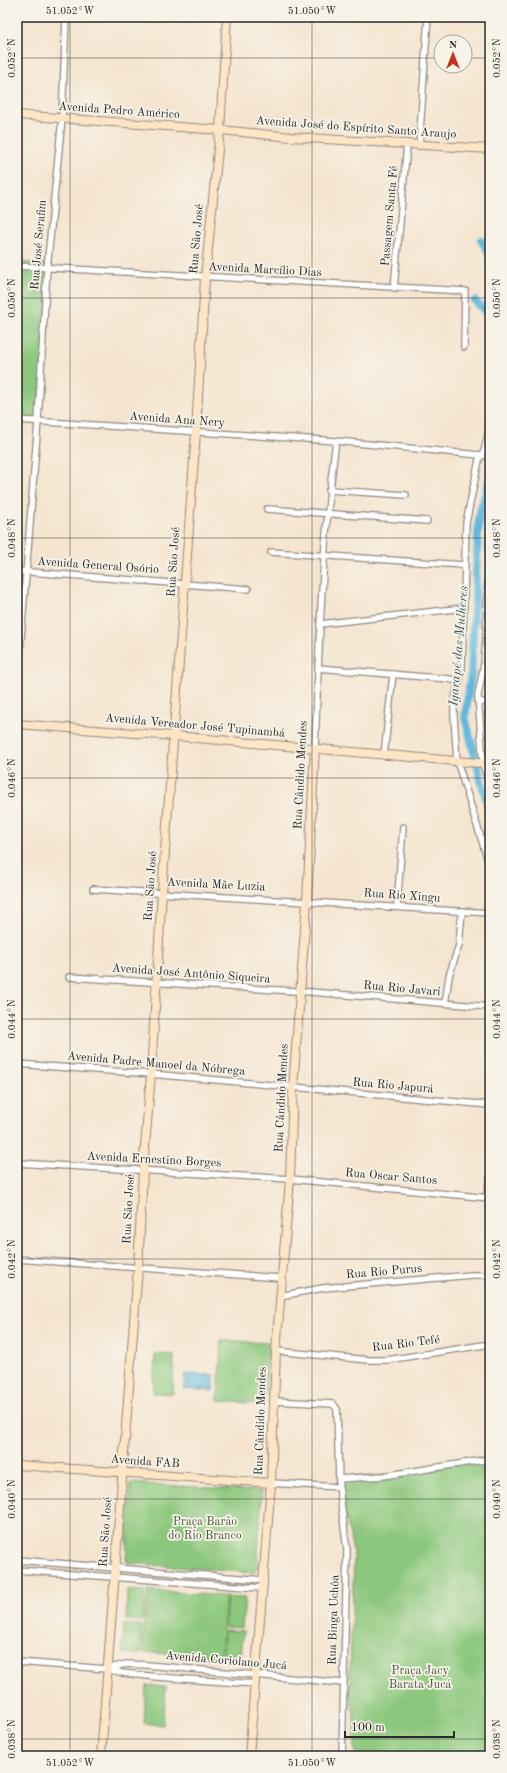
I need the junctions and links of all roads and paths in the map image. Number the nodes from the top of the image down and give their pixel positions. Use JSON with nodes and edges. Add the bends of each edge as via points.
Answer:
{"nodes":[{"id":1,"x":66,"y":17,"type":"edge"},
{"id":2,"x":227,"y":17,"type":"edge"},
{"id":3,"x":428,"y":17,"type":"edge"},
{"id":4,"x":17,"y":116,"type":"edge"},
{"id":5,"x":62,"y":119,"type":"junction"},
{"id":6,"x":220,"y":130,"type":"junction"},
{"id":7,"x":407,"y":145,"type":"junction"},
{"id":8,"x":419,"y":146,"type":"junction"},
{"id":9,"x":490,"y":149,"type":"edge"},
{"id":10,"x":17,"y":266,"type":"edge"},
{"id":11,"x":47,"y":268,"type":"junction"},
{"id":12,"x":205,"y":278,"type":"junction"},
{"id":13,"x":394,"y":288,"type":"junction"},
{"id":14,"x":464,"y":347,"type":"dead end"},
{"id":15,"x":17,"y":420,"type":"edge"},
{"id":16,"x":38,"y":421,"type":"junction"},
{"id":17,"x":490,"y":428,"type":"edge"},
{"id":18,"x":196,"y":432,"type":"junction"},
{"id":19,"x":336,"y":441,"type":"junction"},
{"id":20,"x":485,"y":455,"type":"edge"},
{"id":21,"x":329,"y":490,"type":"junction"},
{"id":22,"x":406,"y":495,"type":"dead end"},
{"id":23,"x":267,"y":509,"type":"dead end"},
{"id":24,"x":326,"y":513,"type":"junction"},
{"id":25,"x":427,"y":521,"type":"dead end"},
{"id":26,"x":490,"y":529,"type":"edge"},
{"id":27,"x":489,"y":543,"type":"edge"},
{"id":28,"x":271,"y":552,"type":"dead end"},
{"id":29,"x":324,"y":556,"type":"junction"},
{"id":30,"x":464,"y":565,"type":"junction"},
{"id":31,"x":17,"y":571,"type":"edge"},
{"id":32,"x":26,"y":572,"type":"junction"},
{"id":33,"x":184,"y":584,"type":"junction"},
{"id":34,"x":488,"y":584,"type":"edge"},
{"id":35,"x":248,"y":589,"type":"dead end"},
{"id":36,"x":464,"y":608,"type":"junction"},
{"id":37,"x":320,"y":624,"type":"junction"},
{"id":38,"x":488,"y":637,"type":"edge"},
{"id":39,"x":318,"y":668,"type":"junction"},
{"id":40,"x":392,"y":674,"type":"junction"},
{"id":41,"x":459,"y":681,"type":"junction"},
{"id":42,"x":17,"y":689,"type":"edge"},
{"id":43,"x":478,"y":702,"type":"junction"},
{"id":44,"x":490,"y":702,"type":"edge"},
{"id":45,"x":17,"y":724,"type":"edge"},
{"id":46,"x":174,"y":736,"type":"junction"},
{"id":47,"x":315,"y":748,"type":"junction"},
{"id":48,"x":384,"y":755,"type":"junction"},
{"id":49,"x":460,"y":762,"type":"junction"},
{"id":50,"x":484,"y":764,"type":"edge"},
{"id":51,"x":490,"y":788,"type":"edge"},
{"id":52,"x":403,"y":827,"type":"dead end"},
{"id":53,"x":490,"y":866,"type":"edge"},
{"id":54,"x":93,"y":889,"type":"dead end"},
{"id":55,"x":162,"y":892,"type":"junction"},
{"id":56,"x":310,"y":901,"type":"junction"},
{"id":57,"x":397,"y":907,"type":"junction"},
{"id":58,"x":462,"y":911,"type":"junction"},
{"id":59,"x":490,"y":913,"type":"edge"},
{"id":60,"x":69,"y":977,"type":"dead end"},
{"id":61,"x":156,"y":983,"type":"junction"},
{"id":62,"x":301,"y":992,"type":"junction"},
{"id":63,"x":311,"y":992,"type":"joint"},
{"id":64,"x":445,"y":1004,"type":"junction"},
{"id":65,"x":490,"y":1008,"type":"edge"},
{"id":66,"x":17,"y":1064,"type":"edge"},
{"id":67,"x":151,"y":1074,"type":"junction"},
{"id":68,"x":294,"y":1088,"type":"junction"},
{"id":69,"x":490,"y":1105,"type":"edge"},
{"id":70,"x":17,"y":1163,"type":"edge"},
{"id":71,"x":143,"y":1171,"type":"junction"},
{"id":72,"x":290,"y":1179,"type":"junction"},
{"id":73,"x":490,"y":1179,"type":"edge"},
{"id":74,"x":488,"y":1198,"type":"edge"},
{"id":75,"x":17,"y":1260,"type":"edge"},
{"id":76,"x":138,"y":1268,"type":"junction"},
{"id":77,"x":490,"y":1275,"type":"edge"},
{"id":78,"x":281,"y":1278,"type":"junction"},
{"id":79,"x":280,"y":1296,"type":"junction"},
{"id":80,"x":490,"y":1344,"type":"edge"},
{"id":81,"x":276,"y":1350,"type":"junction"},
{"id":82,"x":274,"y":1401,"type":"junction"},
{"id":83,"x":490,"y":1459,"type":"edge"},
{"id":84,"x":17,"y":1465,"type":"edge"},
{"id":85,"x":123,"y":1472,"type":"junction"},
{"id":86,"x":339,"y":1479,"type":"junction"},
{"id":87,"x":271,"y":1483,"type":"junction"},
{"id":88,"x":338,"y":1487,"type":"junction"},
{"id":89,"x":17,"y":1560,"type":"edge"},
{"id":90,"x":116,"y":1567,"type":"junction"},
{"id":91,"x":17,"y":1570,"type":"edge"},
{"id":92,"x":115,"y":1577,"type":"junction"},
{"id":93,"x":263,"y":1584,"type":"junction"},
{"id":94,"x":17,"y":1662,"type":"edge"},
{"id":95,"x":107,"y":1669,"type":"junction"},
{"id":96,"x":256,"y":1674,"type":"junction"},
{"id":97,"x":343,"y":1683,"type":"junction"},
{"id":98,"x":255,"y":1684,"type":"junction"},
{"id":99,"x":343,"y":1748,"type":"junction"},
{"id":100,"x":100,"y":1756,"type":"edge"},
{"id":101,"x":250,"y":1756,"type":"edge"},
{"id":102,"x":342,"y":1756,"type":"edge"},
{"id":103,"x":348,"y":1756,"type":"edge"}],
"edges":[{"from":1,"to":5,"type":"street","name":"Rua José Serafim"},
{"from":2,"to":6,"type":"street","name":"Rua São José"},
{"from":3,"to":8,"type":"street"},
{"from":4,"to":5,"type":"street","name":"Avenida Pedro Américo"},
{"from":5,"to":6,"type":"street","name":"Avenida Pedro Américo"},
{"from":5,"to":11,"type":"street","name":"Rua José Serafim"},
{"from":6,"to":7,"type":"street","name":"Avenida José do Espírito Santo Araujo"},
{"from":6,"to":12,"type":"street","name":"Rua São José"},
{"from":7,"to":8,"type":"street","name":"Avenida José do Espírito Santo Araujo"},
{"from":7,"to":13,"type":"street","name":"Passagem Santa Fé"},
{"from":8,"to":9,"type":"street","name":"Avenida José do Espírito Santo Araujo"},
{"from":10,"to":11,"type":"street","name":"Avenida Marcílio Dias"},
{"from":11,"to":12,"type":"street","name":"Avenida Marcílio Dias"},
{"from":11,"to":16,"type":"street","name":"Rua José Serafim"},
{"from":12,"to":13,"type":"street","name":"Avenida Marcílio Dias"},
{"from":12,"to":18,"type":"street","name":"Rua São José"},
{"from":13,"to":14,"type":"street","name":"Avenida Marcílio Dias","via":[[465,291]]},
{"from":15,"to":16,"type":"street","name":"Avenida Ana Nery"},
{"from":16,"to":18,"type":"street","name":"Avenida Ana Nery"},
{"from":16,"to":32,"type":"street","name":"Rua José Serafim"},
{"from":17,"to":20,"type":"street"},
{"from":18,"to":19,"type":"street","name":"Avenida Ana Nery"},
{"from":18,"to":33,"type":"street","name":"Rua São José"},
{"from":19,"to":20,"type":"street","name":"Avenida Ana Nery"},
{"from":19,"to":21,"type":"street","name":"Rua Cândido Mendes"},
{"from":20,"to":30,"type":"street","via":[[466,523]]},
{"from":21,"to":22,"type":"street"},
{"from":21,"to":24,"type":"street","name":"Rua Cândido Mendes"},
{"from":23,"to":24,"type":"street"},
{"from":24,"to":25,"type":"street"},
{"from":24,"to":29,"type":"street","name":"Rua Cândido Mendes"},
{"from":26,"to":27,"type":"street"},
{"from":27,"to":34,"type":"street"},
{"from":28,"to":29,"type":"street"},
{"from":29,"to":30,"type":"street"},
{"from":29,"to":37,"type":"street","name":"Rua Cândido Mendes"},
{"from":30,"to":36,"type":"street"},
{"from":31,"to":32,"type":"street","name":"Avenida General Osório"},
{"from":32,"to":33,"type":"street","name":"Avenida General Osório"},
{"from":32,"to":42,"type":"street","name":"Rua José Serafim"},
{"from":33,"to":35,"type":"street","name":"Avenida General Osório"},
{"from":33,"to":46,"type":"street","name":"Rua São José"},
{"from":34,"to":38,"type":"street"},
{"from":36,"to":37,"type":"street"},
{"from":36,"to":41,"type":"street","via":[[462,668]]},
{"from":37,"to":39,"type":"street","name":"Rua Cândido Mendes"},
{"from":38,"to":43,"type":"street"},
{"from":39,"to":40,"type":"street"},
{"from":39,"to":47,"type":"street","name":"Rua Cândido Mendes"},
{"from":40,"to":41,"type":"street"},
{"from":40,"to":48,"type":"street"},
{"from":41,"to":49,"type":"street","via":[[454,704]]},
{"from":43,"to":44,"type":"street"},
{"from":43,"to":50,"type":"street"},
{"from":45,"to":46,"type":"street","name":"Avenida Vereador José Tupinambá"},
{"from":46,"to":47,"type":"street","name":"Avenida Vereador José Tupinambá"},
{"from":46,"to":55,"type":"street","name":"Rua São José"},
{"from":47,"to":48,"type":"street","name":"Avenida Vereador José Tupinambá"},
{"from":47,"to":56,"type":"street","name":"Rua Cândido Mendes"},
{"from":48,"to":49,"type":"street","name":"Avenida Vereador José Tupinambá"},
{"from":49,"to":50,"type":"street","name":"Avenida Vereador José Tupinambá"},
{"from":49,"to":53,"type":"street"},
{"from":50,"to":51,"type":"street"},
{"from":52,"to":57,"type":"street"},
{"from":54,"to":55,"type":"street","name":"Avenida Mãe Luzia"},
{"from":55,"to":56,"type":"street","name":"Avenida Mãe Luzia"},
{"from":55,"to":61,"type":"street","name":"Rua São José"},
{"from":56,"to":57,"type":"street","name":"Rua Rio Xingu"},
{"from":56,"to":62,"type":"street","name":"Rua Cândido Mendes"},
{"from":57,"to":58,"type":"street","name":"Rua Rio Xingu"},
{"from":58,"to":59,"type":"street","name":"Rua Rio Xingu"},
{"from":58,"to":64,"type":"street","via":[[459,945],[449,976]]},
{"from":60,"to":61,"type":"street","name":"Avenida José Antônio Siqueira"},
{"from":61,"to":62,"type":"street","name":"Avenida José Antônio Siqueira"},
{"from":61,"to":67,"type":"street","name":"Rua São José"},
{"from":62,"to":63,"type":"street","name":"Avenida José Antônio Siqueira"},
{"from":62,"to":68,"type":"street","name":"Rua Cândido Mendes"},
{"from":63,"to":64,"type":"street","name":"Rua Rio Javari"},
{"from":64,"to":65,"type":"street","name":"Rua Rio Javari"},
{"from":66,"to":67,"type":"street","name":"Avenida Padre Manoel da Nóbrega"},
{"from":67,"to":68,"type":"street","name":"Avenida Padre Manoel da Nóbrega"},
{"from":67,"to":71,"type":"street","name":"Rua São José"},
{"from":68,"to":69,"type":"street","name":"Rua Rio Japurá"},
{"from":68,"to":72,"type":"street","name":"Rua Cândido Mendes"},
{"from":70,"to":71,"type":"street","name":"Avenida Ernestino Borges"},
{"from":71,"to":72,"type":"street","name":"Avenida Ernestino Borges"},
{"from":71,"to":76,"type":"street","name":"Rua São José"},
{"from":72,"to":74,"type":"street","name":"Rua Oscar Santos"},
{"from":72,"to":78,"type":"street","name":"Rua Cândido Mendes"},
{"from":73,"to":74,"type":"street"},
{"from":75,"to":76,"type":"street"},
{"from":76,"to":78,"type":"street"},
{"from":76,"to":85,"type":"street","name":"Rua São José"},
{"from":77,"to":79,"type":"street","name":"Rua Rio Purus","via":[[323,1288]]},
{"from":78,"to":79,"type":"street","name":"Rua Cândido Mendes"},
{"from":79,"to":81,"type":"street","name":"Rua Cândido Mendes"},
{"from":80,"to":81,"type":"street","name":"Rua Rio Tefé","via":[[387,1360]]},
{"from":81,"to":82,"type":"street","name":"Rua Cândido Mendes"},
{"from":82,"to":86,"type":"street","name":"Rua Binga Uchôa","via":[[333,1404],[337,1409]]},
{"from":82,"to":87,"type":"street","name":"Rua Cândido Mendes"},
{"from":83,"to":86,"type":"street","via":[[383,1476]]},
{"from":84,"to":85,"type":"street","name":"Avenida FAB"},
{"from":85,"to":87,"type":"street","name":"Avenida FAB"},
{"from":85,"to":90,"type":"street","name":"Rua São José"},
{"from":86,"to":88,"type":"street","name":"Rua Binga Uchôa"},
{"from":87,"to":88,"type":"street"},
{"from":87,"to":93,"type":"street","name":"Rua Cândido Mendes"},
{"from":88,"to":97,"type":"street","name":"Rua Binga Uchôa","via":[[347,1550]]},
{"from":89,"to":90,"type":"street"},
{"from":90,"to":92,"type":"street","name":"Rua São José"},
{"from":90,"to":93,"type":"street"},
{"from":91,"to":92,"type":"street"},
{"from":92,"to":93,"type":"street"},
{"from":92,"to":95,"type":"street","name":"Rua São José"},
{"from":93,"to":96,"type":"street","name":"Rua Cândido Mendes"},
{"from":94,"to":95,"type":"street","name":"Avenida Coriolano Jucá"},
{"from":95,"to":96,"type":"street","name":"Avenida Coriolano Jucá","via":[[126,1664]]},
{"from":95,"to":98,"type":"street","name":"Avenida Coriolano Jucá","via":[[157,1677]]},
{"from":95,"to":100,"type":"street","name":"Rua São José"},
{"from":96,"to":97,"type":"street","name":"Avenida Coriolano Jucá"},
{"from":96,"to":98,"type":"street","name":"Rua Cândido Mendes"},
{"from":97,"to":99,"type":"street","name":"Rua Binga Uchôa"},
{"from":98,"to":101,"type":"street","name":"Rua Cândido Mendes"},
{"from":99,"to":102,"type":"street","name":"Rua Binga Uchôa"},
{"from":99,"to":103,"type":"street"}]}
